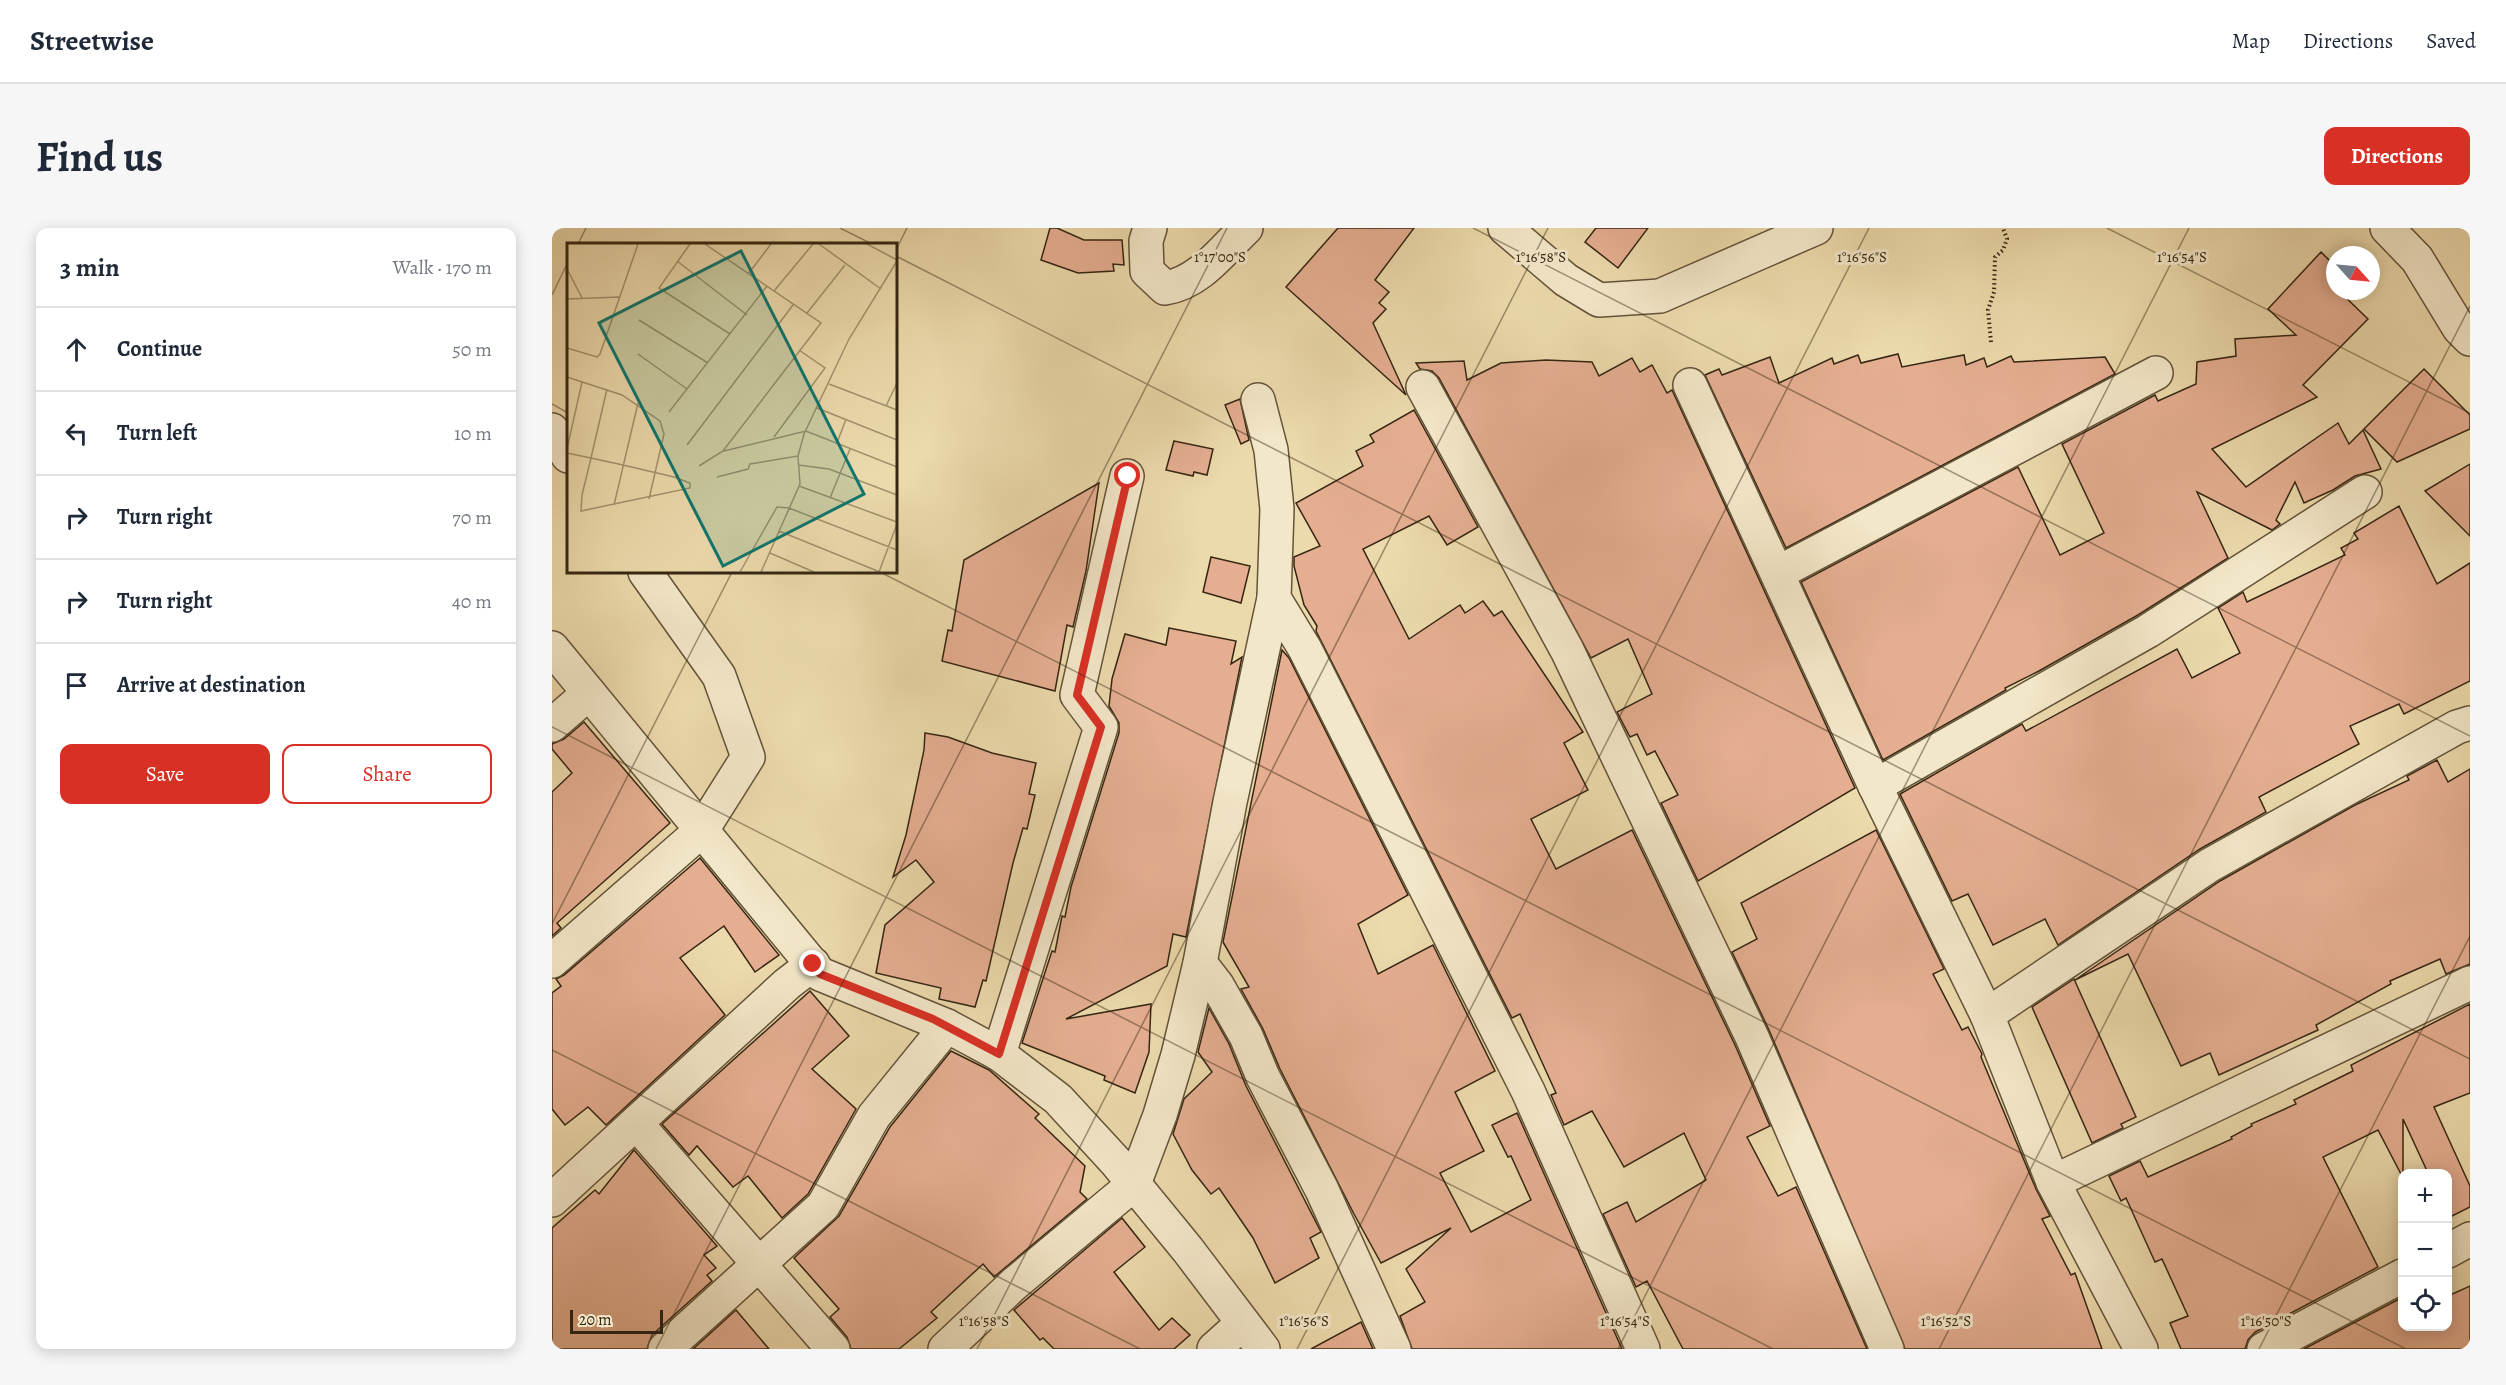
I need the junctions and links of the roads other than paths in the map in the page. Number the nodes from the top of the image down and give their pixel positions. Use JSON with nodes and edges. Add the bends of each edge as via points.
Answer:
{"nodes":[{"id":1,"x":1150,"y":228,"type":"edge"},
{"id":2,"x":1246,"y":228,"type":"edge"},
{"id":3,"x":1504,"y":228,"type":"edge"},
{"id":4,"x":1816,"y":228,"type":"edge"},
{"id":5,"x":2387,"y":228,"type":"edge"},
{"id":6,"x":2470,"y":339,"type":"edge"},
{"id":7,"x":2156,"y":373,"type":"dead end"},
{"id":8,"x":1690,"y":385,"type":"dead end"},
{"id":9,"x":1423,"y":387,"type":"dead end"},
{"id":10,"x":1258,"y":400,"type":"dead end"},
{"id":11,"x":552,"y":430,"type":"edge"},
{"id":12,"x":567,"y":454,"type":"edge"},
{"id":13,"x":1128,"y":476,"type":"dead end"},
{"id":14,"x":2365,"y":492,"type":"dead end"},
{"id":15,"x":646,"y":573,"type":"edge"},
{"id":16,"x":1778,"y":573,"type":"junction"},
{"id":17,"x":1274,"y":598,"type":"junction"},
{"id":18,"x":552,"y":648,"type":"edge"},
{"id":19,"x":589,"y":693,"type":"junction"},
{"id":20,"x":2470,"y":723,"type":"edge"},
{"id":21,"x":552,"y":724,"type":"edge"},
{"id":22,"x":1875,"y":786,"type":"junction"},
{"id":23,"x":702,"y":830,"type":"junction"},
{"id":24,"x":552,"y":961,"type":"edge"},
{"id":25,"x":1200,"y":963,"type":"junction"},
{"id":26,"x":813,"y":964,"type":"junction"},
{"id":27,"x":2470,"y":983,"type":"edge"},
{"id":28,"x":1987,"y":1015,"type":"junction"},
{"id":29,"x":947,"y":1026,"type":"junction"},
{"id":30,"x":999,"y":1054,"type":"junction"},
{"id":31,"x":636,"y":1123,"type":"junction"},
{"id":32,"x":2053,"y":1182,"type":"junction"},
{"id":33,"x":1134,"y":1185,"type":"junction"},
{"id":34,"x":552,"y":1200,"type":"edge"},
{"id":35,"x":2470,"y":1239,"type":"edge"},
{"id":36,"x":2452,"y":1249,"type":"edge"},
{"id":37,"x":758,"y":1265,"type":"junction"},
{"id":38,"x":2400,"y":1277,"type":"edge"},
{"id":39,"x":1243,"y":1323,"type":"junction"},
{"id":40,"x":2311,"y":1338,"type":"edge"},
{"id":41,"x":956,"y":1346,"type":"edge"},
{"id":42,"x":665,"y":1349,"type":"edge"},
{"id":43,"x":833,"y":1349,"type":"edge"},
{"id":44,"x":1214,"y":1349,"type":"edge"},
{"id":45,"x":1263,"y":1349,"type":"edge"},
{"id":46,"x":1394,"y":1349,"type":"edge"},
{"id":47,"x":1643,"y":1349,"type":"edge"},
{"id":48,"x":1887,"y":1349,"type":"edge"},
{"id":49,"x":2141,"y":1349,"type":"edge"},
{"id":50,"x":2264,"y":1349,"type":"edge"}],
"edges":[{"from":1,"to":2,"type":"street","via":[[1146,241],[1147,271],[1165,288],[1194,278]]},
{"from":3,"to":4,"type":"street","via":[[1566,280],[1599,300],[1660,296]]},
{"from":5,"to":6,"type":"street","via":[[2417,260],[2458,328]]},
{"from":7,"to":16,"type":"street"},
{"from":8,"to":16,"type":"street"},
{"from":9,"to":48,"type":"street","via":[[1577,671],[1752,1037]]},
{"from":10,"to":17,"type":"street","via":[[1271,450],[1277,509]]},
{"from":11,"to":12,"type":"street"},
{"from":13,"to":30,"type":"street","via":[[1077,695],[1101,727]]},
{"from":14,"to":22,"type":"street","via":[[2148,631]]},
{"from":15,"to":23,"type":"street","via":[[719,676],[748,757]]},
{"from":16,"to":22,"type":"street"},
{"from":17,"to":25,"type":"street"},
{"from":17,"to":47,"type":"street","via":[[1305,650],[1481,996]]},
{"from":18,"to":19,"type":"street"},
{"from":19,"to":21,"type":"street"},
{"from":19,"to":23,"type":"street"},
{"from":20,"to":28,"type":"street","via":[[2210,865]]},
{"from":22,"to":28,"type":"street"},
{"from":23,"to":24,"type":"street"},
{"from":23,"to":26,"type":"street"},
{"from":25,"to":33,"type":"street","via":[[1160,1115]]},
{"from":25,"to":46,"type":"street","via":[[1246,1036]]},
{"from":26,"to":29,"type":"street","via":[[820,974]]},
{"from":26,"to":31,"type":"street"},
{"from":27,"to":32,"type":"street"},
{"from":28,"to":32,"type":"street"},
{"from":29,"to":30,"type":"street"},
{"from":29,"to":37,"type":"street","via":[[874,1116],[824,1206]]},
{"from":30,"to":33,"type":"street","via":[[1058,1099]]},
{"from":31,"to":34,"type":"street"},
{"from":31,"to":37,"type":"street"},
{"from":32,"to":49,"type":"street"},
{"from":33,"to":39,"type":"street"},
{"from":33,"to":41,"type":"street","via":[[1014,1284]]},
{"from":35,"to":36,"type":"street"},
{"from":37,"to":42,"type":"street"},
{"from":37,"to":43,"type":"street"},
{"from":38,"to":40,"type":"street"},
{"from":39,"to":44,"type":"street"},
{"from":39,"to":45,"type":"street"},
{"from":40,"to":50,"type":"street"}]}
